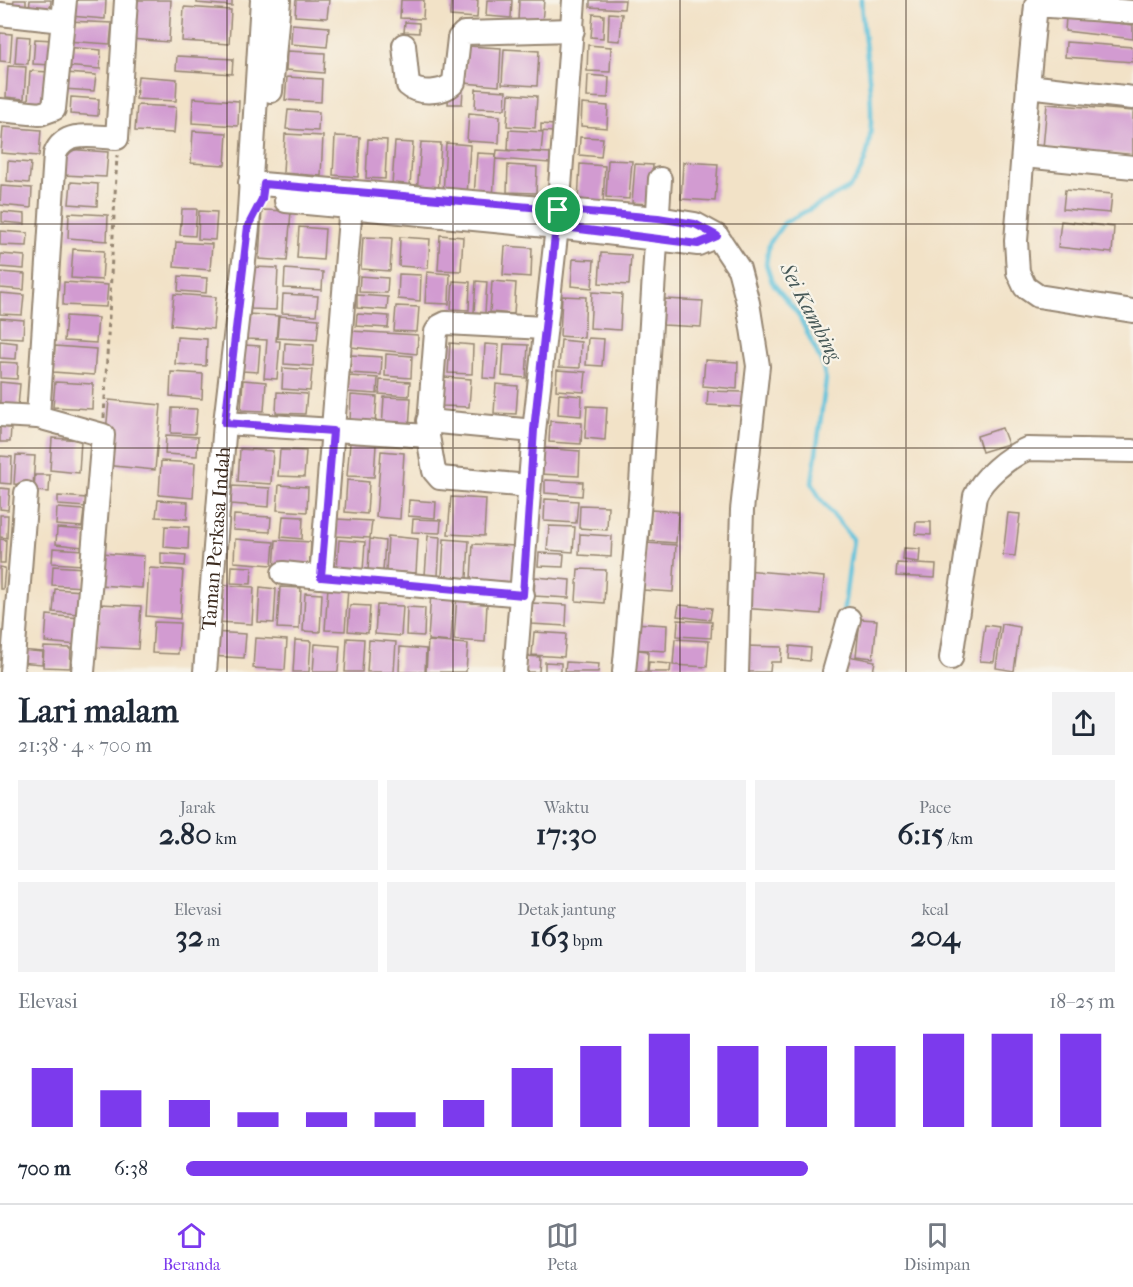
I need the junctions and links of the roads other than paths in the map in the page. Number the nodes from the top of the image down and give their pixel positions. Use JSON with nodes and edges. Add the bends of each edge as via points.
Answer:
{"nodes":[{"id":1,"x":126,"y":0,"type":"edge"},
{"id":2,"x":262,"y":0,"type":"edge"},
{"id":3,"x":279,"y":0,"type":"edge"},
{"id":4,"x":574,"y":0,"type":"edge"},
{"id":5,"x":1036,"y":3,"type":"edge"},
{"id":6,"x":64,"y":11,"type":"edge"},
{"id":7,"x":1133,"y":12,"type":"edge"},
{"id":8,"x":0,"y":14,"type":"edge"},
{"id":9,"x":573,"y":30,"type":"junction"},
{"id":10,"x":404,"y":45,"type":"dead end"},
{"id":11,"x":1028,"y":86,"type":"junction"},
{"id":12,"x":1133,"y":98,"type":"edge"},
{"id":13,"x":0,"y":110,"type":"edge"},
{"id":14,"x":1024,"y":156,"type":"junction"},
{"id":15,"x":1133,"y":167,"type":"edge"},
{"id":16,"x":660,"y":179,"type":"dead end"},
{"id":17,"x":256,"y":191,"type":"junction"},
{"id":18,"x":352,"y":201,"type":"junction"},
{"id":19,"x":557,"y":218,"type":"junction"},
{"id":20,"x":658,"y":229,"type":"junction"},
{"id":21,"x":1133,"y":311,"type":"edge"},
{"id":22,"x":544,"y":328,"type":"junction"},
{"id":23,"x":0,"y":415,"type":"edge"},
{"id":24,"x":38,"y":417,"type":"junction"},
{"id":25,"x":225,"y":423,"type":"junction"},
{"id":26,"x":428,"y":428,"type":"junction"},
{"id":27,"x":534,"y":430,"type":"junction"},
{"id":28,"x":333,"y":431,"type":"junction"},
{"id":29,"x":1133,"y":451,"type":"edge"},
{"id":30,"x":529,"y":486,"type":"junction"},
{"id":31,"x":26,"y":493,"type":"dead end"},
{"id":32,"x":283,"y":573,"type":"dead end"},
{"id":33,"x":321,"y":577,"type":"junction"},
{"id":34,"x":523,"y":595,"type":"junction"},
{"id":35,"x":849,"y":618,"type":"dead end"},
{"id":36,"x":951,"y":658,"type":"dead end"},
{"id":37,"x":12,"y":672,"type":"edge"},
{"id":38,"x":82,"y":672,"type":"edge"},
{"id":39,"x":205,"y":672,"type":"edge"},
{"id":40,"x":515,"y":672,"type":"edge"},
{"id":41,"x":624,"y":672,"type":"edge"},
{"id":42,"x":736,"y":672,"type":"edge"},
{"id":43,"x":834,"y":672,"type":"edge"}],
"edges":[{"from":1,"to":24,"type":"street","via":[[117,138],[69,138],[59,142],[54,154]]},
{"from":2,"to":17,"type":"street","name":"Taman Perkasa Indah"},
{"from":3,"to":17,"type":"street","name":"Taman Perkasa Indah"},
{"from":4,"to":9,"type":"street"},
{"from":5,"to":7,"type":"street"},
{"from":5,"to":11,"type":"street"},
{"from":6,"to":8,"type":"street"},
{"from":6,"to":13,"type":"street","via":[[54,109],[40,114]]},
{"from":9,"to":10,"type":"street","via":[[464,33],[459,38],[454,82],[447,89],[431,91],[408,85]]},
{"from":9,"to":19,"type":"street"},
{"from":11,"to":12,"type":"street"},
{"from":11,"to":14,"type":"street"},
{"from":14,"to":15,"type":"street"},
{"from":14,"to":21,"type":"street","via":[[1016,241],[1018,272],[1025,287],[1038,296]]},
{"from":16,"to":20,"type":"street"},
{"from":17,"to":18,"type":"street"},
{"from":17,"to":25,"type":"street","name":"Taman Perkasa Indah","via":[[248,226]]},
{"from":18,"to":19,"type":"street"},
{"from":18,"to":28,"type":"street"},
{"from":19,"to":20,"type":"street"},
{"from":19,"to":22,"type":"street"},
{"from":20,"to":41,"type":"street"},
{"from":20,"to":42,"type":"street","via":[[698,244],[717,236],[739,269],[748,303],[758,366],[742,510]]},
{"from":22,"to":26,"type":"street","via":[[440,326],[436,332]]},
{"from":22,"to":27,"type":"street"},
{"from":23,"to":24,"type":"street"},
{"from":24,"to":38,"type":"street","via":[[103,435]]},
{"from":25,"to":28,"type":"street"},
{"from":25,"to":39,"type":"street","name":"Taman Perkasa Indah"},
{"from":26,"to":27,"type":"street"},
{"from":26,"to":28,"type":"street"},
{"from":26,"to":30,"type":"street","via":[[434,471],[440,478]]},
{"from":27,"to":30,"type":"street"},
{"from":28,"to":33,"type":"street"},
{"from":29,"to":36,"type":"street","via":[[1027,449],[1014,455],[979,488]]},
{"from":30,"to":34,"type":"street"},
{"from":31,"to":37,"type":"street"},
{"from":32,"to":33,"type":"street"},
{"from":33,"to":34,"type":"street"},
{"from":34,"to":40,"type":"street"},
{"from":35,"to":43,"type":"street"}]}
